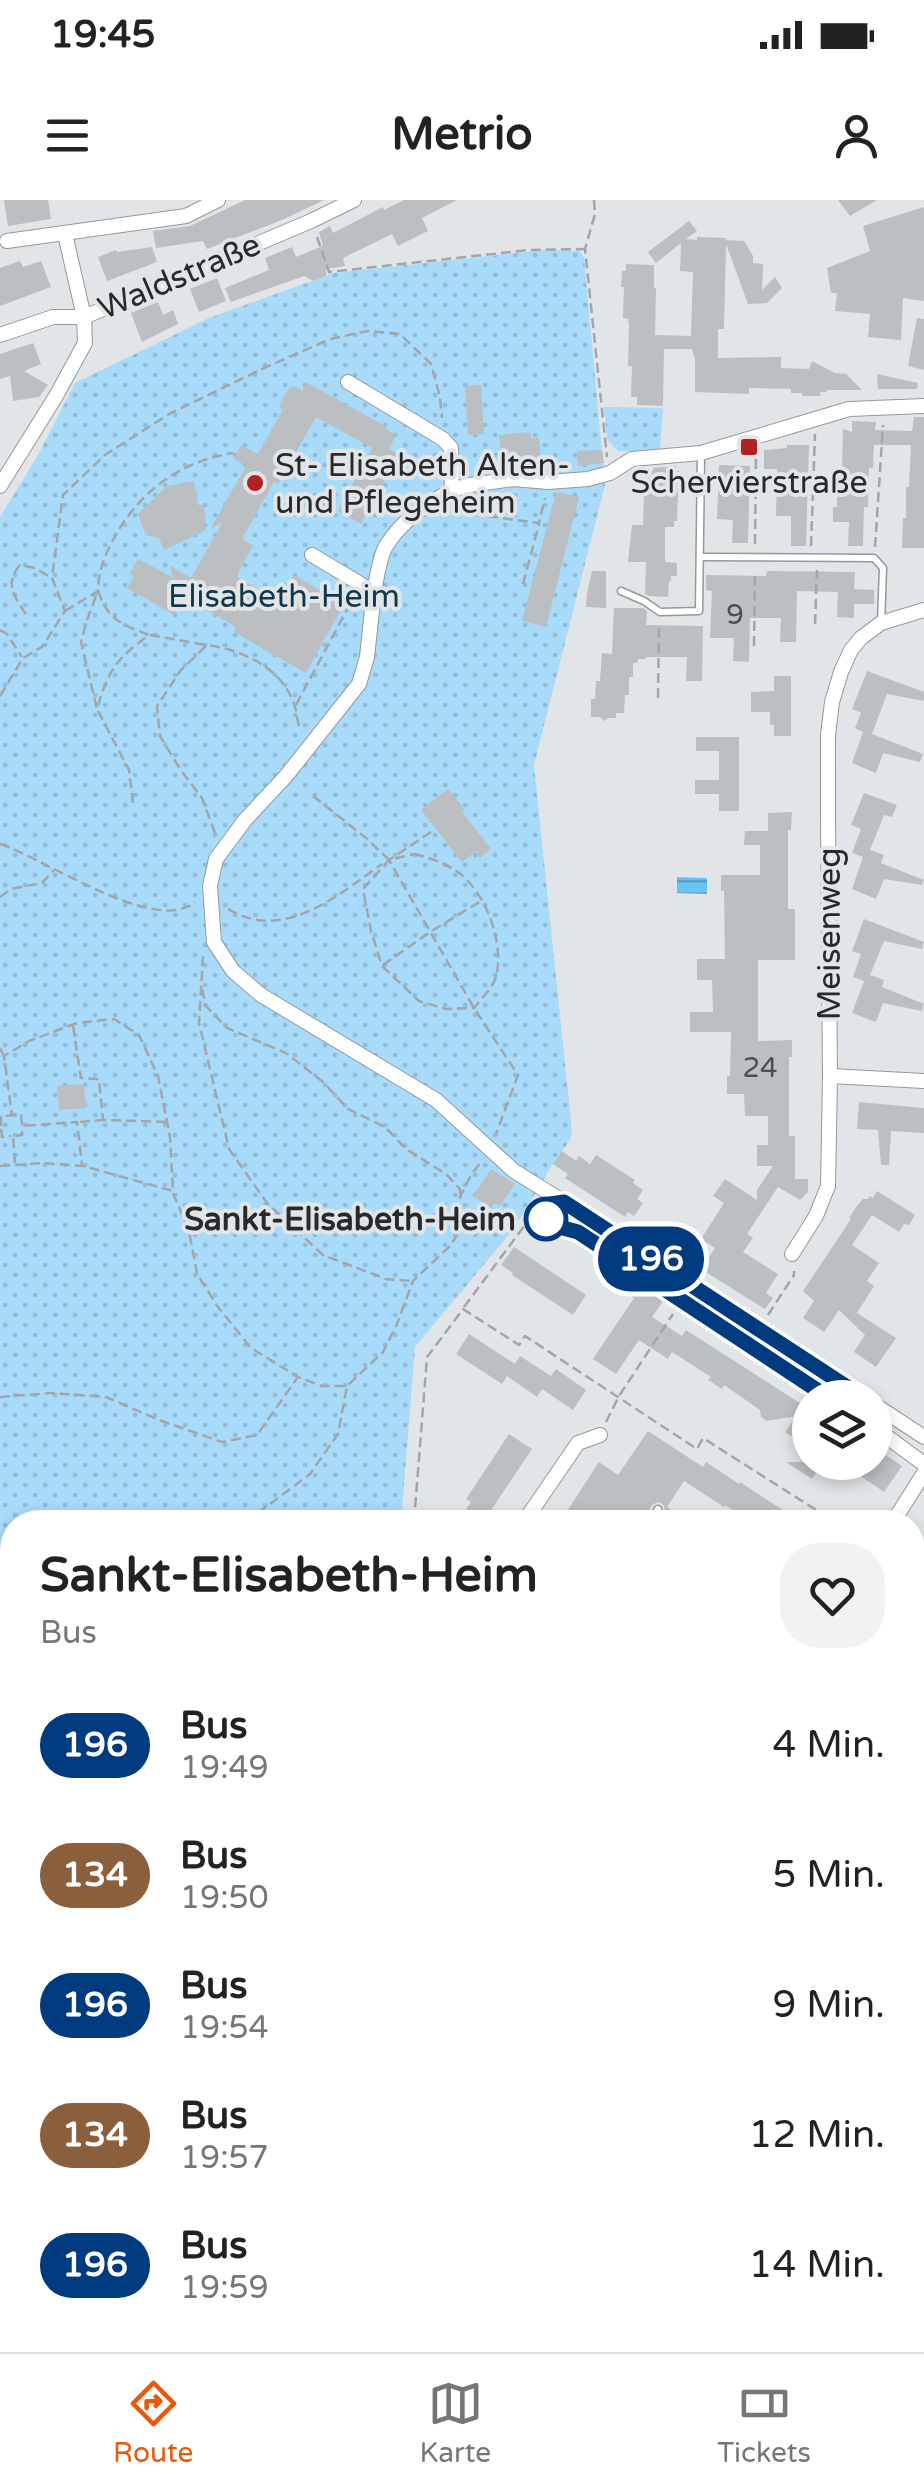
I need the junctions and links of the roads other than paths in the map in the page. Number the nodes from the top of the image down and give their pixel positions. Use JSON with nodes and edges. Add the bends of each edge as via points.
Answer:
{"nodes":[{"id":1,"x":218,"y":200,"type":"edge"},
{"id":2,"x":354,"y":200,"type":"edge"},
{"id":3,"x":65,"y":234,"type":"junction"},
{"id":4,"x":8,"y":241,"type":"dead end"},
{"id":5,"x":84,"y":316,"type":"junction"},
{"id":6,"x":0,"y":336,"type":"edge"},
{"id":7,"x":348,"y":382,"type":"dead end"},
{"id":8,"x":924,"y":406,"type":"edge"},
{"id":9,"x":701,"y":453,"type":"junction"},
{"id":10,"x":0,"y":486,"type":"edge"},
{"id":11,"x":452,"y":490,"type":"junction"},
{"id":12,"x":312,"y":555,"type":"dead end"},
{"id":13,"x":700,"y":557,"type":"junction"},
{"id":14,"x":374,"y":592,"type":"junction"},
{"id":15,"x":620,"y":592,"type":"dead end"},
{"id":16,"x":924,"y":610,"type":"edge"},
{"id":17,"x":881,"y":623,"type":"junction"},
{"id":18,"x":830,"y":1076,"type":"junction"},
{"id":19,"x":924,"y":1081,"type":"edge"},
{"id":20,"x":564,"y":1202,"type":"junction"},
{"id":21,"x":792,"y":1254,"type":"road end"},
{"id":22,"x":802,"y":1380,"type":"edge"},
{"id":23,"x":837,"y":1380,"type":"edge"},
{"id":24,"x":892,"y":1416,"type":"edge"},
{"id":25,"x":600,"y":1435,"type":"road end"},
{"id":26,"x":924,"y":1436,"type":"edge"},
{"id":27,"x":892,"y":1440,"type":"edge"},
{"id":28,"x":924,"y":1464,"type":"edge"},
{"id":29,"x":924,"y":1474,"type":"edge"},
{"id":30,"x":532,"y":1510,"type":"edge"},
{"id":31,"x":901,"y":1510,"type":"edge"}],
"edges":[{"from":1,"to":3,"type":"street","via":[[186,216]]},
{"from":2,"to":5,"type":"street","name":"Waldstraße"},
{"from":3,"to":4,"type":"street"},
{"from":3,"to":5,"type":"street"},
{"from":5,"to":6,"type":"street","name":"Waldstraße","via":[[53,317]]},
{"from":5,"to":10,"type":"street","via":[[84,343]]},
{"from":7,"to":11,"type":"street","via":[[444,440],[451,448]]},
{"from":8,"to":9,"type":"street","via":[[849,408]]},
{"from":9,"to":11,"type":"street","via":[[632,459],[588,479],[514,479]]},
{"from":9,"to":13,"type":"lane"},
{"from":11,"to":14,"type":"street","via":[[426,504],[385,548]]},
{"from":12,"to":14,"type":"street"},
{"from":13,"to":15,"type":"lane","via":[[698,611],[660,612]]},
{"from":13,"to":17,"type":"lane","via":[[874,558],[883,568]]},
{"from":14,"to":20,"type":"street","via":[[359,684],[216,859],[210,886],[214,942],[233,971],[261,995],[436,1100],[514,1172]]},
{"from":16,"to":17,"type":"street","name":"Meisenweg"},
{"from":17,"to":18,"type":"street","name":"Meisenweg","via":[[851,650],[828,735]]},
{"from":18,"to":19,"type":"street"},
{"from":18,"to":21,"type":"street","name":"Meisenweg","via":[[828,1186]]},
{"from":20,"to":22,"type":"street","via":[[550,1204],[546,1219],[552,1225],[578,1232]]},
{"from":20,"to":23,"type":"street"},
{"from":24,"to":26,"type":"street"},
{"from":25,"to":30,"type":"street","via":[[578,1443]]},
{"from":27,"to":28,"type":"street"},
{"from":29,"to":31,"type":"street"}]}
